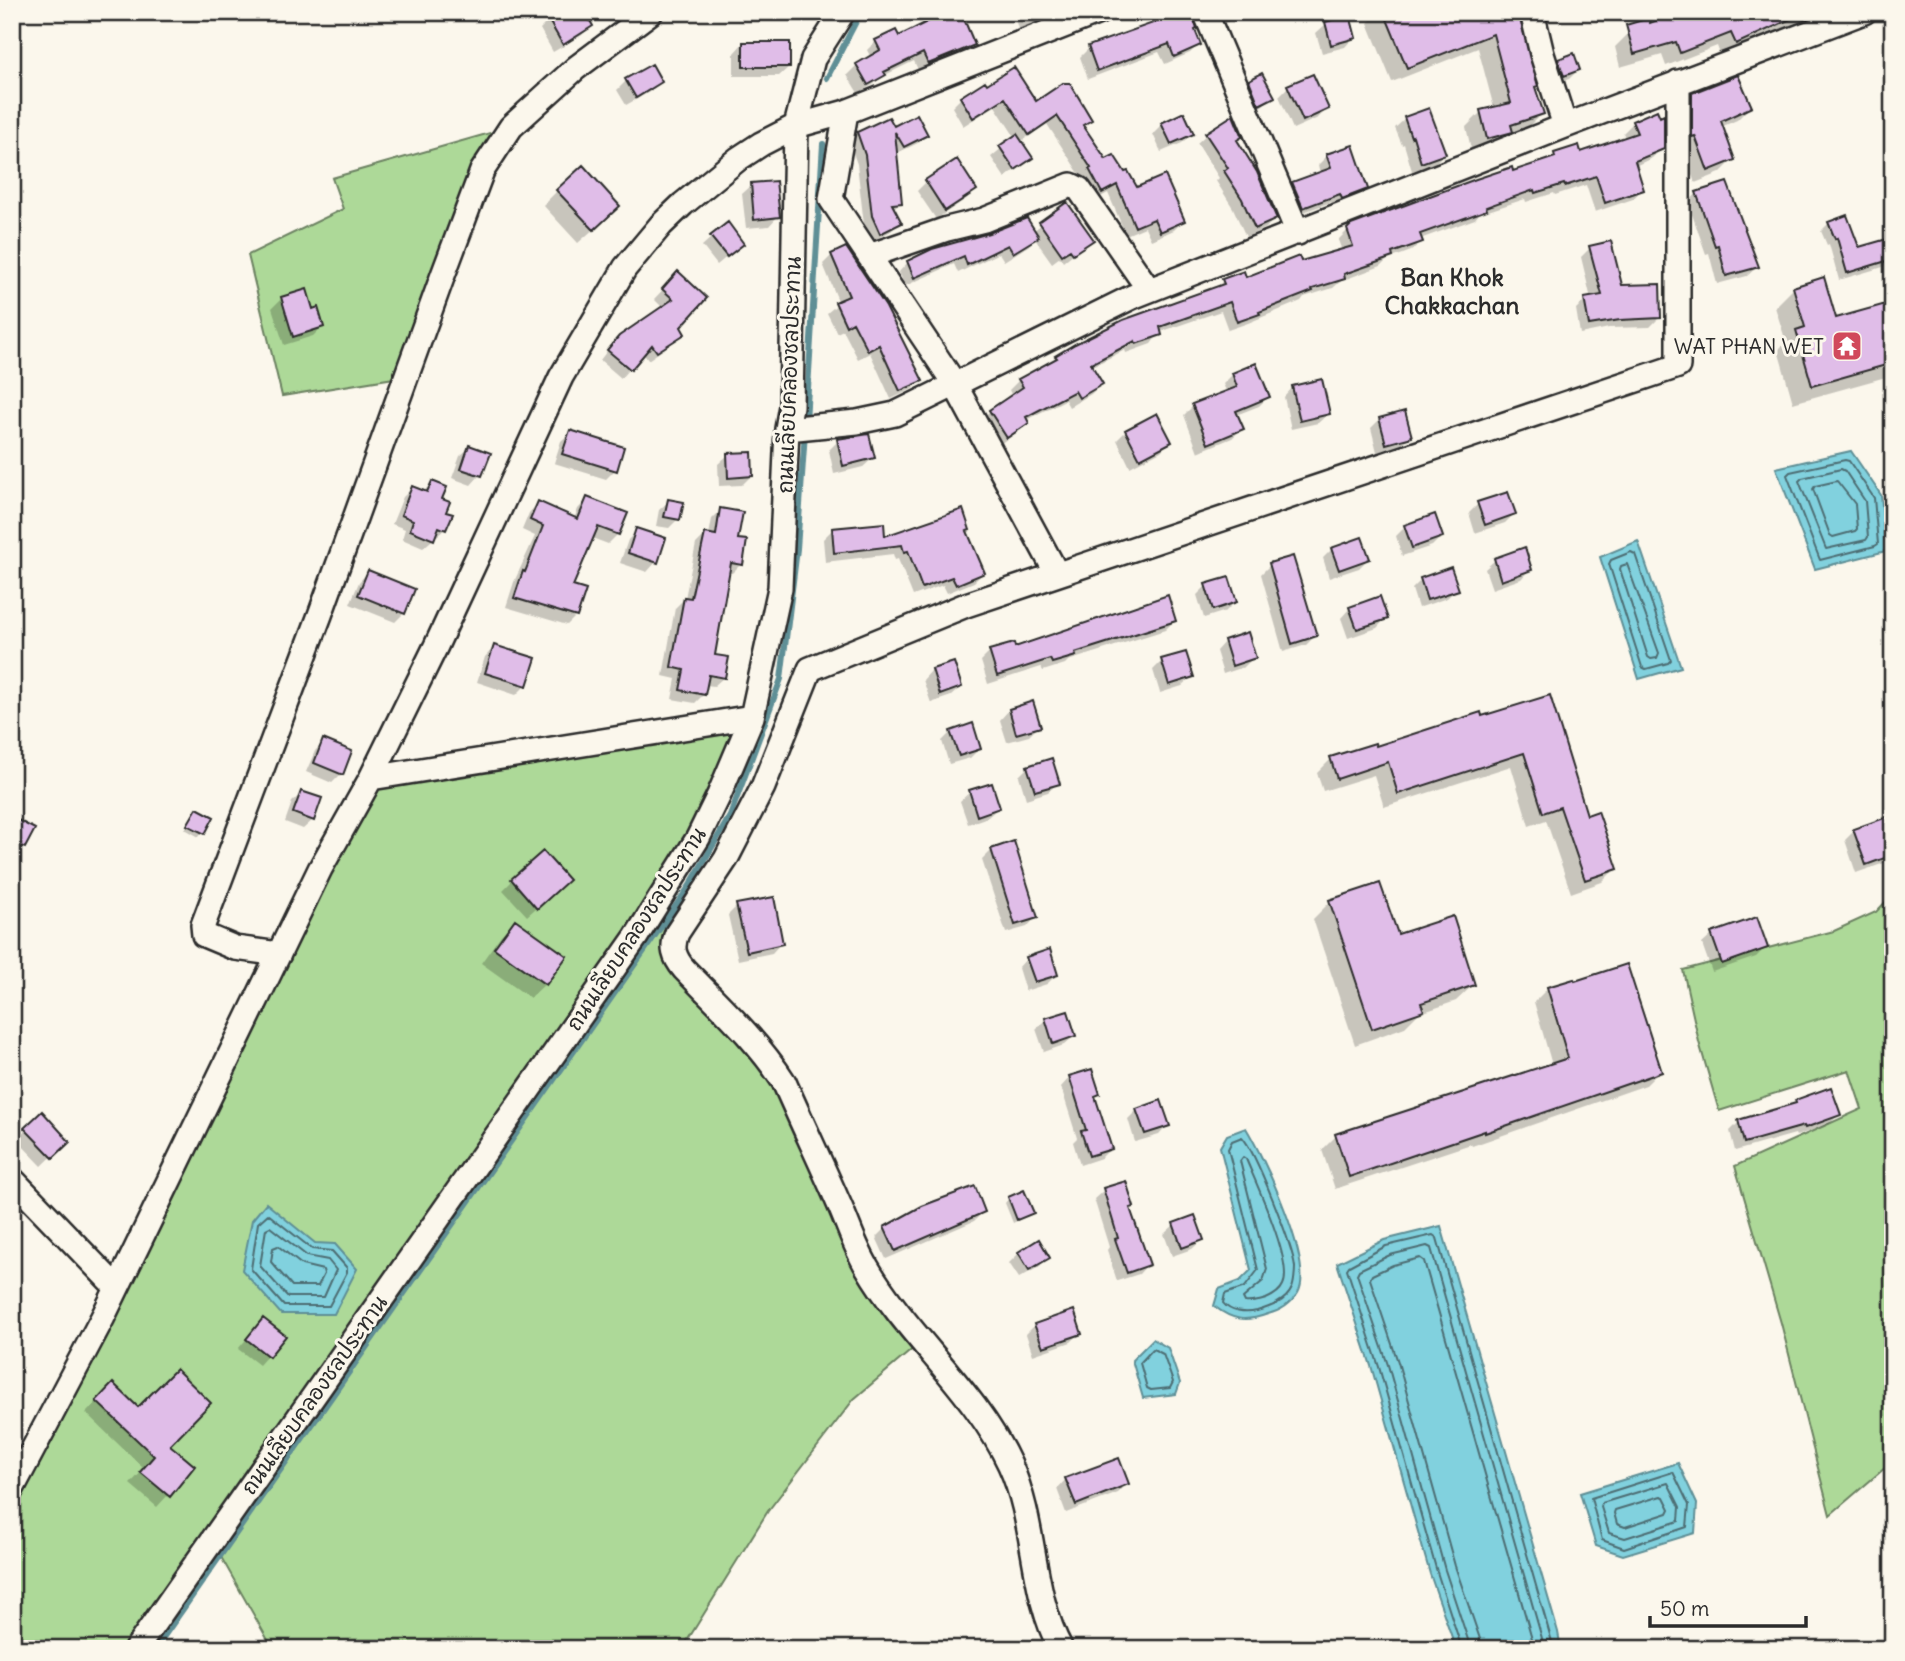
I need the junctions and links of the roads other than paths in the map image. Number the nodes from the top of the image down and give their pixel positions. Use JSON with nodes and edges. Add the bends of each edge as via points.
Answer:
{"nodes":[{"id":1,"x":651,"y":12,"type":"edge"},
{"id":2,"x":843,"y":12,"type":"edge"},
{"id":3,"x":1099,"y":12,"type":"edge"},
{"id":4,"x":1205,"y":12,"type":"edge"},
{"id":5,"x":1532,"y":12,"type":"edge"},
{"id":6,"x":1864,"y":12,"type":"edge"},
{"id":7,"x":1678,"y":82,"type":"junction"},
{"id":8,"x":846,"y":112,"type":"junction"},
{"id":9,"x":1564,"y":125,"type":"junction"},
{"id":10,"x":796,"y":126,"type":"junction"},
{"id":11,"x":1298,"y":233,"type":"junction"},
{"id":12,"x":869,"y":256,"type":"junction"},
{"id":13,"x":1149,"y":290,"type":"junction"},
{"id":14,"x":954,"y":383,"type":"junction"},
{"id":15,"x":791,"y":429,"type":"junction"},
{"id":16,"x":1057,"y":574,"type":"junction"},
{"id":17,"x":752,"y":717,"type":"junction"},
{"id":18,"x":371,"y":778,"type":"junction"},
{"id":19,"x":279,"y":954,"type":"junction"},
{"id":20,"x":12,"y":1179,"type":"edge"},
{"id":21,"x":116,"y":1287,"type":"junction"},
{"id":22,"x":12,"y":1489,"type":"edge"},
{"id":23,"x":136,"y":1649,"type":"edge"},
{"id":24,"x":1061,"y":1649,"type":"edge"}],
"edges":[{"from":1,"to":19,"type":"street","via":[[576,68],[512,127],[482,171],[203,925],[204,935],[235,948]]},
{"from":2,"to":10,"type":"street","name":"ถนนเลียบคลองชลประทาน","via":[[813,60]]},
{"from":3,"to":8,"type":"street"},
{"from":4,"to":11,"type":"street"},
{"from":5,"to":9,"type":"street"},
{"from":6,"to":7,"type":"street"},
{"from":7,"to":9,"type":"street"},
{"from":7,"to":16,"type":"street","via":[[1678,366]]},
{"from":8,"to":10,"type":"street"},
{"from":8,"to":12,"type":"street","via":[[831,199]]},
{"from":9,"to":11,"type":"street"},
{"from":10,"to":15,"type":"street","name":"ถนนเลียบคลองชลประทาน"},
{"from":10,"to":18,"type":"street","via":[[738,159],[683,204],[639,249],[611,290],[561,377]]},
{"from":11,"to":13,"type":"street"},
{"from":12,"to":13,"type":"street","via":[[984,220],[1071,185],[1079,189]]},
{"from":12,"to":14,"type":"street"},
{"from":13,"to":14,"type":"street"},
{"from":14,"to":15,"type":"street","via":[[895,414]]},
{"from":14,"to":16,"type":"street"},
{"from":15,"to":17,"type":"street","name":"ถนนเลียบคลองชลประทาน","via":[[780,588]]},
{"from":16,"to":24,"type":"street","via":[[966,605],[810,669],[762,788],[726,859],[673,943],[677,960],[784,1082],[866,1265],[1000,1446],[1018,1486],[1044,1611]]},
{"from":17,"to":18,"type":"street"},
{"from":17,"to":23,"type":"street","name":"ถนนเลียบคลองชลประทาน","via":[[698,838],[636,937]]},
{"from":18,"to":19,"type":"street"},
{"from":19,"to":21,"type":"street"},
{"from":20,"to":21,"type":"street"},
{"from":21,"to":22,"type":"street"}]}
